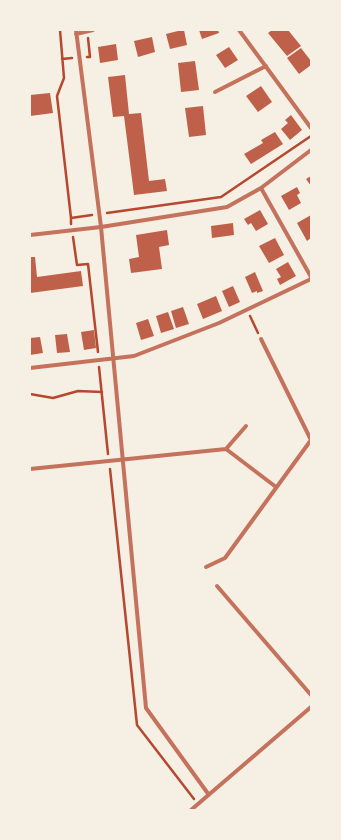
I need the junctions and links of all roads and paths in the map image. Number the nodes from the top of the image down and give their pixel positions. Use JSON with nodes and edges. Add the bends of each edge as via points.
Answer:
{"nodes":[{"id":1,"x":60,"y":30,"type":"edge"},
{"id":2,"x":93,"y":30,"type":"edge"},
{"id":3,"x":239,"y":30,"type":"edge"},
{"id":4,"x":76,"y":32,"type":"edge"},
{"id":5,"x":266,"y":66,"type":"junction"},
{"id":6,"x":215,"y":92,"type":"dead end"},
{"id":7,"x":311,"y":128,"type":"edge"},
{"id":8,"x":311,"y":136,"type":"edge"},
{"id":9,"x":311,"y":150,"type":"edge"},
{"id":10,"x":262,"y":188,"type":"junction"},
{"id":11,"x":99,"y":214,"type":"junction"},
{"id":12,"x":71,"y":218,"type":"junction"},
{"id":13,"x":101,"y":227,"type":"junction"},
{"id":14,"x":71,"y":229,"type":"junction"},
{"id":15,"x":30,"y":235,"type":"edge"},
{"id":16,"x":311,"y":278,"type":"edge"},
{"id":17,"x":247,"y":310,"type":"junction"},
{"id":18,"x":261,"y":339,"type":"joint"},
{"id":19,"x":98,"y":360,"type":"junction"},
{"id":20,"x":113,"y":360,"type":"junction"},
{"id":21,"x":30,"y":368,"type":"edge"},
{"id":22,"x":102,"y":392,"type":"junction"},
{"id":23,"x":30,"y":394,"type":"edge"},
{"id":24,"x":246,"y":426,"type":"dead end"},
{"id":25,"x":226,"y":449,"type":"junction"},
{"id":26,"x":123,"y":459,"type":"junction"},
{"id":27,"x":109,"y":460,"type":"junction"},
{"id":28,"x":30,"y":469,"type":"edge"},
{"id":29,"x":110,"y":469,"type":"dead end"},
{"id":30,"x":276,"y":487,"type":"junction"},
{"id":31,"x":206,"y":567,"type":"dead end"},
{"id":32,"x":217,"y":586,"type":"dead end"},
{"id":33,"x":311,"y":695,"type":"edge"},
{"id":34,"x":311,"y":708,"type":"edge"},
{"id":35,"x":209,"y":796,"type":"junction"},
{"id":36,"x":191,"y":810,"type":"edge"}],
"edges":[{"from":1,"to":12,"type":"path","via":[[64,78],[57,96]]},
{"from":2,"to":4,"type":"street"},
{"from":3,"to":5,"type":"street"},
{"from":4,"to":11,"type":"street"},
{"from":5,"to":6,"type":"street"},
{"from":5,"to":7,"type":"street"},
{"from":8,"to":11,"type":"path","via":[[221,197]]},
{"from":9,"to":10,"type":"street"},
{"from":10,"to":13,"type":"street","via":[[227,207]]},
{"from":10,"to":16,"type":"street"},
{"from":11,"to":12,"type":"path"},
{"from":11,"to":13,"type":"street"},
{"from":12,"to":14,"type":"path"},
{"from":13,"to":14,"type":"street"},
{"from":13,"to":20,"type":"street"},
{"from":14,"to":15,"type":"street"},
{"from":14,"to":19,"type":"path","via":[[77,265],[88,264]]},
{"from":16,"to":17,"type":"street"},
{"from":17,"to":18,"type":"path"},
{"from":17,"to":20,"type":"street","via":[[134,356]]},
{"from":18,"to":30,"type":"street","via":[[311,440]]},
{"from":19,"to":20,"type":"street"},
{"from":19,"to":21,"type":"street"},
{"from":19,"to":22,"type":"path"},
{"from":20,"to":26,"type":"street"},
{"from":22,"to":23,"type":"path","via":[[78,391],[53,398]]},
{"from":22,"to":27,"type":"path"},
{"from":24,"to":25,"type":"street"},
{"from":25,"to":26,"type":"street"},
{"from":25,"to":30,"type":"street"},
{"from":26,"to":27,"type":"street"},
{"from":26,"to":35,"type":"street","via":[[146,708]]},
{"from":27,"to":28,"type":"street"},
{"from":27,"to":29,"type":"path"},
{"from":30,"to":31,"type":"street","via":[[225,558]]},
{"from":32,"to":33,"type":"street"},
{"from":34,"to":35,"type":"street"},
{"from":35,"to":36,"type":"street"}]}
